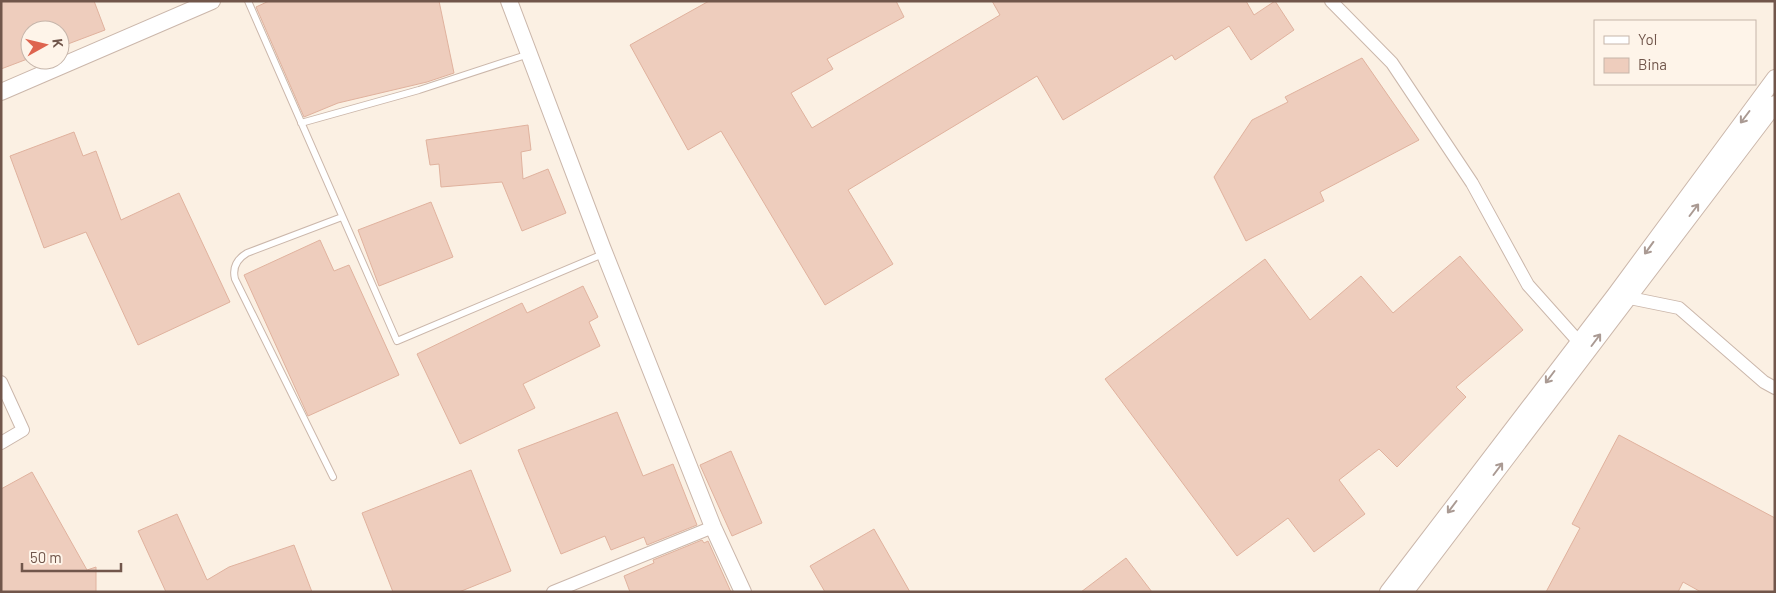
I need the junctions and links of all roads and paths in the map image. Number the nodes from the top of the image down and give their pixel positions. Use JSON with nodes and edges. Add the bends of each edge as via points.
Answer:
{"nodes":[{"id":1,"x":212,"y":1,"type":"edge"},
{"id":2,"x":248,"y":1,"type":"edge"},
{"id":3,"x":509,"y":1,"type":"edge"},
{"id":4,"x":1331,"y":1,"type":"edge"},
{"id":5,"x":529,"y":54,"type":"junction"},
{"id":6,"x":1775,"y":78,"type":"edge"},
{"id":7,"x":1,"y":92,"type":"edge"},
{"id":8,"x":1775,"y":104,"type":"edge"},
{"id":9,"x":301,"y":123,"type":"junction"},
{"id":10,"x":342,"y":217,"type":"junction"},
{"id":11,"x":605,"y":254,"type":"junction"},
{"id":12,"x":1622,"y":296,"type":"junction"},
{"id":13,"x":1578,"y":340,"type":"junction"},
{"id":14,"x":1,"y":382,"type":"edge"},
{"id":15,"x":1775,"y":388,"type":"edge"},
{"id":16,"x":1,"y":443,"type":"edge"},
{"id":17,"x":333,"y":477,"type":"dead end"},
{"id":18,"x":713,"y":527,"type":"junction"},
{"id":19,"x":553,"y":592,"type":"edge"},
{"id":20,"x":743,"y":592,"type":"edge"},
{"id":21,"x":1388,"y":592,"type":"edge"},
{"id":22,"x":1405,"y":592,"type":"edge"}],
"edges":[{"from":1,"to":7,"type":"street"},
{"from":2,"to":9,"type":"lane"},
{"from":3,"to":5,"type":"street"},
{"from":4,"to":13,"type":"street","via":[[1392,63],[1472,183],[1528,285]]},
{"from":5,"to":9,"type":"lane","via":[[419,90]]},
{"from":5,"to":11,"type":"street"},
{"from":6,"to":12,"type":"street","one_way":true},
{"from":12,"to":8,"type":"street","one_way":true},
{"from":9,"to":10,"type":"lane"},
{"from":10,"to":11,"type":"lane","via":[[397,341]]},
{"from":10,"to":17,"type":"lane","via":[[247,253],[237,261],[234,271],[235,279]]},
{"from":11,"to":18,"type":"street"},
{"from":12,"to":13,"type":"street"},
{"from":12,"to":15,"type":"street","via":[[1679,308]]},
{"from":22,"to":12,"type":"street","one_way":true},
{"from":13,"to":21,"type":"street","one_way":true},
{"from":14,"to":16,"type":"street","via":[[23,430]]},
{"from":18,"to":19,"type":"street"},
{"from":18,"to":20,"type":"street"}]}
